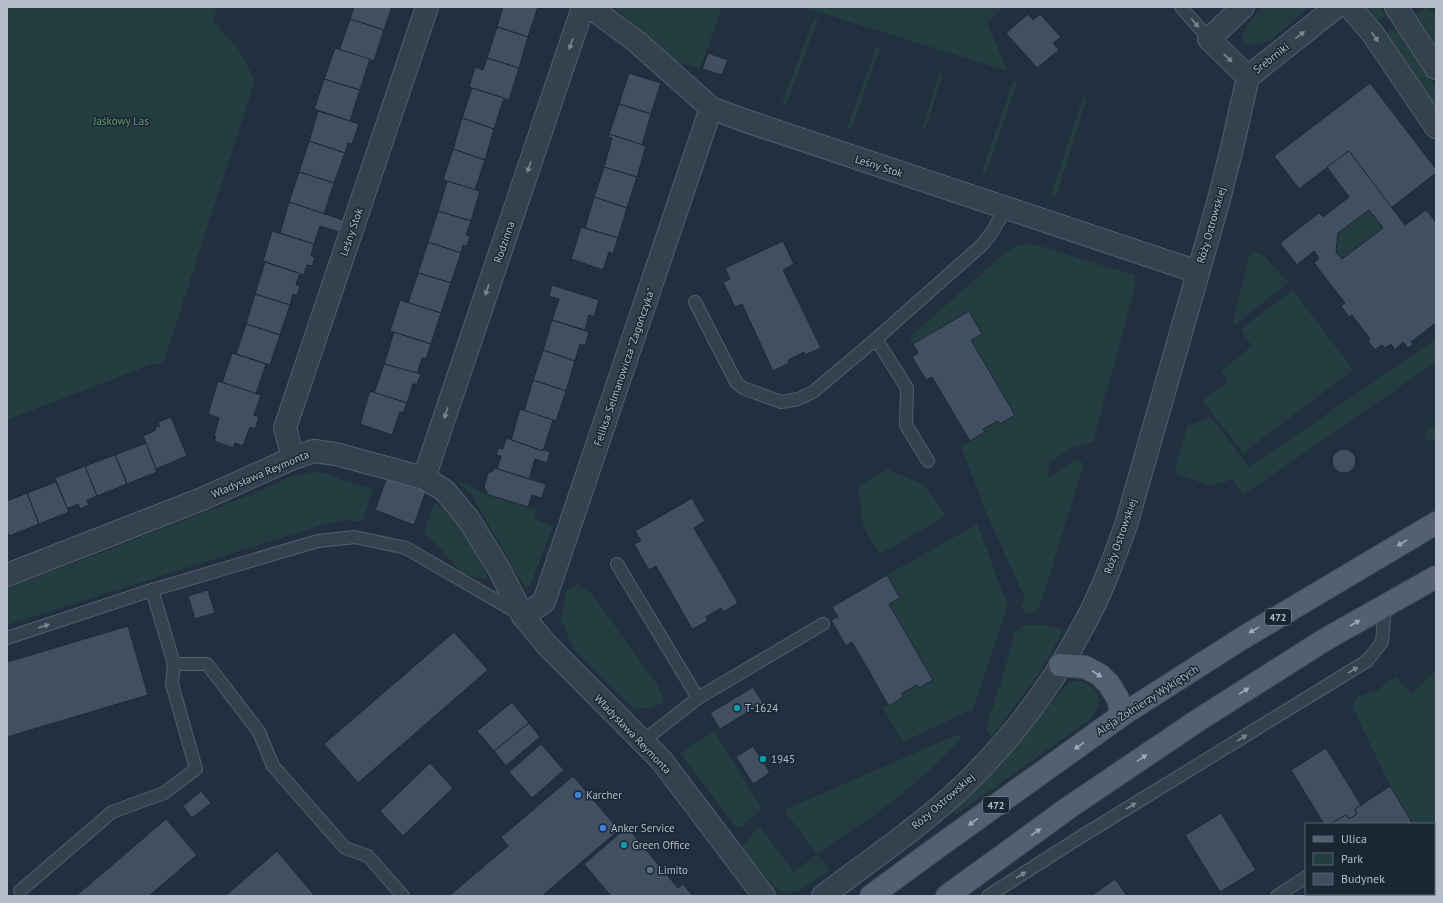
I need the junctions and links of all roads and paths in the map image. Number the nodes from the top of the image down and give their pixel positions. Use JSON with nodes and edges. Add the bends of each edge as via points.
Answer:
{"nodes":[{"id":1,"x":427,"y":7,"type":"edge"},
{"id":2,"x":583,"y":7,"type":"edge"},
{"id":3,"x":590,"y":7,"type":"edge"},
{"id":4,"x":1181,"y":7,"type":"edge"},
{"id":5,"x":1243,"y":7,"type":"edge"},
{"id":6,"x":1336,"y":7,"type":"edge"},
{"id":7,"x":1350,"y":7,"type":"edge"},
{"id":8,"x":1396,"y":7,"type":"edge"},
{"id":9,"x":1209,"y":39,"type":"junction"},
{"id":10,"x":1436,"y":68,"type":"edge"},
{"id":11,"x":1248,"y":76,"type":"junction"},
{"id":12,"x":711,"y":108,"type":"junction"},
{"id":13,"x":1436,"y":127,"type":"edge"},
{"id":14,"x":1006,"y":208,"type":"junction"},
{"id":15,"x":1198,"y":272,"type":"junction"},
{"id":16,"x":695,"y":302,"type":"dead end"},
{"id":17,"x":876,"y":339,"type":"junction"},
{"id":18,"x":293,"y":458,"type":"junction"},
{"id":19,"x":928,"y":461,"type":"dead end"},
{"id":20,"x":424,"y":478,"type":"junction"},
{"id":21,"x":1436,"y":523,"type":"edge"},
{"id":22,"x":617,"y":564,"type":"dead end"},
{"id":23,"x":7,"y":575,"type":"edge"},
{"id":24,"x":1436,"y":577,"type":"edge"},
{"id":25,"x":152,"y":590,"type":"junction"},
{"id":26,"x":1385,"y":606,"type":"junction"},
{"id":27,"x":523,"y":616,"type":"junction"},
{"id":28,"x":823,"y":624,"type":"dead end"},
{"id":29,"x":7,"y":638,"type":"edge"},
{"id":30,"x":174,"y":664,"type":"junction"},
{"id":31,"x":1060,"y":665,"type":"junction"},
{"id":32,"x":698,"y":698,"type":"junction"},
{"id":33,"x":1122,"y":715,"type":"junction"},
{"id":34,"x":642,"y":742,"type":"junction"},
{"id":35,"x":1305,"y":878,"type":"edge"},
{"id":36,"x":20,"y":891,"type":"dead end"},
{"id":37,"x":403,"y":896,"type":"edge"},
{"id":38,"x":764,"y":896,"type":"edge"},
{"id":39,"x":823,"y":896,"type":"edge"},
{"id":40,"x":871,"y":896,"type":"edge"},
{"id":41,"x":947,"y":896,"type":"edge"},
{"id":42,"x":988,"y":896,"type":"edge"},
{"id":43,"x":1277,"y":896,"type":"edge"}],
"edges":[{"from":1,"to":18,"type":"street","name":"Leśny Stok","via":[[286,428]]},
{"from":2,"to":20,"type":"street","name":"Rodzinna","one_way":true},
{"from":3,"to":12,"type":"street","name":"Leśny Stok","via":[[637,42]]},
{"from":4,"to":9,"type":"lane","one_way":true},
{"from":5,"to":9,"type":"street"},
{"from":11,"to":6,"type":"street","name":"Srebrniki","one_way":true},
{"from":7,"to":13,"type":"street","one_way":true,"via":[[1373,34]]},
{"from":8,"to":10,"type":"street"},
{"from":9,"to":11,"type":"street","name":"Srebrniki","one_way":true},
{"from":11,"to":15,"type":"street","name":"Róży Ostrowskiej","via":[[1231,152]]},
{"from":12,"to":14,"type":"street","name":"Leśny Stok"},
{"from":12,"to":27,"type":"street","name":"Feliksa Selmanowicza \"Zagończyka\"","via":[[544,602]]},
{"from":14,"to":15,"type":"street","name":"Leśny Stok"},
{"from":14,"to":17,"type":"lane","via":[[982,245]]},
{"from":15,"to":31,"type":"street","name":"Róży Ostrowskiej","via":[[1126,525],[1098,597]]},
{"from":16,"to":17,"type":"lane","via":[[736,382],[744,388],[781,402],[798,399],[813,392]]},
{"from":17,"to":19,"type":"lane","via":[[907,388],[906,425]]},
{"from":18,"to":20,"type":"street","name":"Władysława Reymonta","via":[[314,451],[336,454]]},
{"from":18,"to":23,"type":"street","name":"Władysława Reymonta","via":[[202,499]]},
{"from":20,"to":27,"type":"street","name":"Władysława Reymonta","via":[[445,491],[470,520]]},
{"from":21,"to":33,"type":"main road","name":"Aleja Żołnierzy Wyklętych","number":"472","one_way":true,"via":[[1240,639]]},
{"from":22,"to":32,"type":"lane"},
{"from":24,"to":26,"type":"main road"},
{"from":25,"to":27,"type":"lane","name":"Władysława Reymonta","via":[[318,541],[355,537],[406,548]]},
{"from":29,"to":25,"type":"lane","name":"Władysława Reymonta","one_way":true},
{"from":25,"to":30,"type":"lane"},
{"from":41,"to":26,"type":"main road","one_way":true,"via":[[1071,806],[1200,719],[1326,639]]},
{"from":42,"to":26,"type":"lane","one_way":true,"via":[[1367,661],[1382,642]]},
{"from":27,"to":34,"type":"street","name":"Władysława Reymonta","via":[[546,644]]},
{"from":28,"to":32,"type":"lane"},
{"from":30,"to":36,"type":"lane","via":[[172,684],[196,769],[164,793],[112,812]]},
{"from":30,"to":37,"type":"lane","via":[[207,664],[259,732],[273,766],[345,848],[368,856]]},
{"from":31,"to":33,"type":"main road","one_way":true,"via":[[1085,667],[1100,675],[1110,684],[1118,699]]},
{"from":31,"to":39,"type":"street","name":"Róży Ostrowskiej","via":[[1041,696],[988,761],[927,818]]},
{"from":32,"to":34,"type":"lane"},
{"from":33,"to":40,"type":"main road","name":"Aleja Żołnierzy Wyklętych","number":"472","one_way":true},
{"from":34,"to":38,"type":"street","name":"Władysława Reymonta","via":[[662,761]]},
{"from":35,"to":43,"type":"lane"}]}
